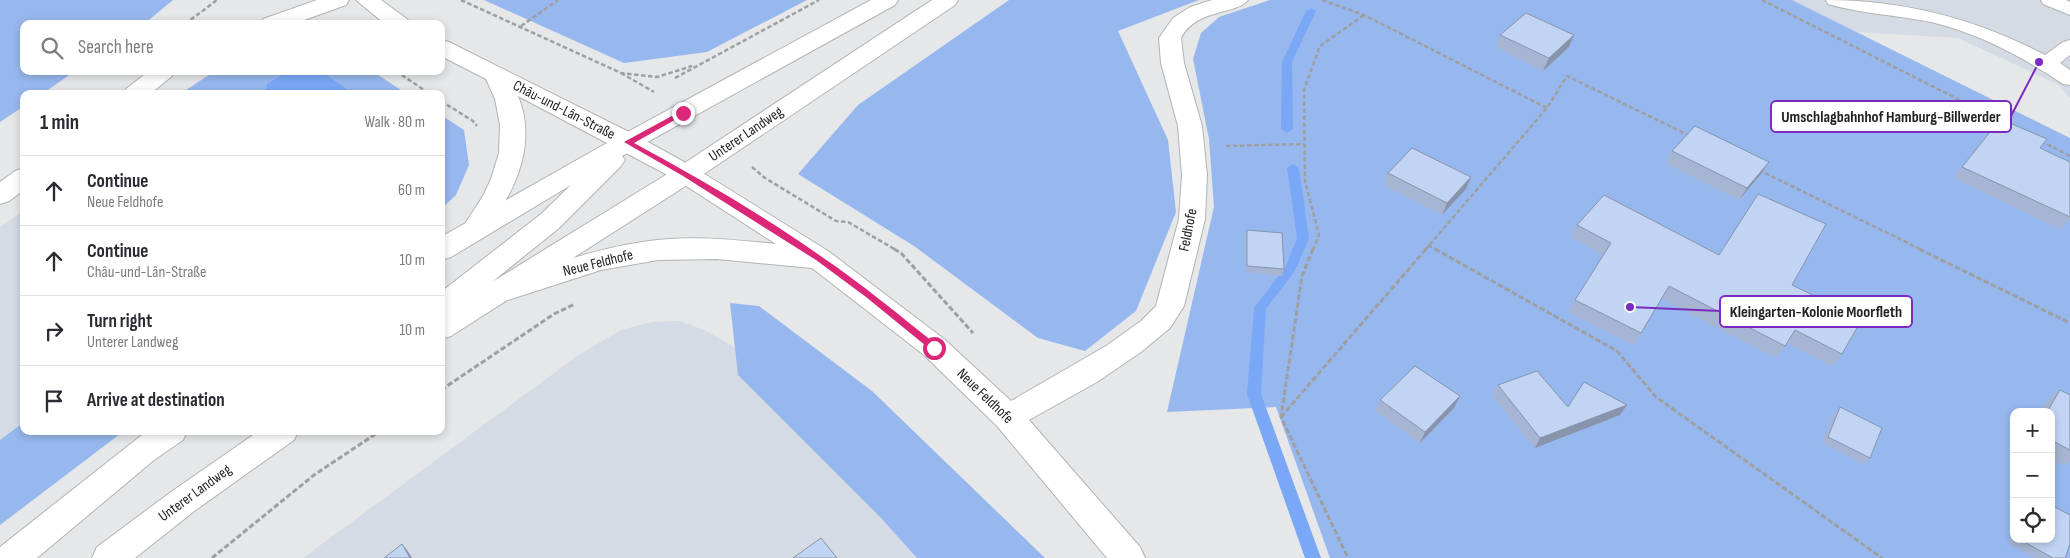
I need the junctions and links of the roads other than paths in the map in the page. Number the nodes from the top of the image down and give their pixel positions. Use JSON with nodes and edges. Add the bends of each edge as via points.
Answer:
{"nodes":[{"id":1,"x":338,"y":0,"type":"edge"},
{"id":2,"x":367,"y":0,"type":"edge"},
{"id":3,"x":887,"y":0,"type":"edge"},
{"id":4,"x":947,"y":0,"type":"edge"},
{"id":5,"x":1237,"y":0,"type":"edge"},
{"id":6,"x":1835,"y":0,"type":"edge"},
{"id":7,"x":2050,"y":0,"type":"edge"},
{"id":8,"x":2070,"y":9,"type":"edge"},
{"id":9,"x":282,"y":20,"type":"edge"},
{"id":10,"x":394,"y":20,"type":"edge"},
{"id":11,"x":2070,"y":46,"type":"edge"},
{"id":12,"x":445,"y":49,"type":"edge"},
{"id":13,"x":2047,"y":63,"type":"junction"},
{"id":14,"x":159,"y":75,"type":"edge"},
{"id":15,"x":495,"y":75,"type":"junction"},
{"id":16,"x":2070,"y":79,"type":"edge"},
{"id":17,"x":139,"y":90,"type":"edge"},
{"id":18,"x":628,"y":142,"type":"junction"},
{"id":19,"x":686,"y":174,"type":"junction"},
{"id":20,"x":20,"y":180,"type":"edge"},
{"id":21,"x":0,"y":194,"type":"edge"},
{"id":22,"x":474,"y":230,"type":"junction"},
{"id":23,"x":445,"y":248,"type":"edge"},
{"id":24,"x":818,"y":258,"type":"junction"},
{"id":25,"x":499,"y":291,"type":"junction"},
{"id":26,"x":445,"y":305,"type":"edge"},
{"id":27,"x":445,"y":325,"type":"edge"},
{"id":28,"x":1008,"y":418,"type":"junction"},
{"id":29,"x":166,"y":435,"type":"edge"},
{"id":30,"x":277,"y":435,"type":"edge"},
{"id":31,"x":12,"y":558,"type":"edge"},
{"id":32,"x":109,"y":558,"type":"edge"},
{"id":33,"x":1128,"y":558,"type":"edge"}],
"edges":[{"from":1,"to":9,"type":"street"},
{"from":2,"to":10,"type":"street"},
{"from":3,"to":18,"type":"street"},
{"from":4,"to":19,"type":"street","name":"Unterer Landweg"},
{"from":5,"to":28,"type":"street","name":"Feldhofe","via":[[1188,18],[1176,26],[1170,36],[1170,58],[1183,92],[1194,181],[1193,212],[1168,310],[1157,324],[1102,366]]},
{"from":6,"to":13,"type":"lane","via":[[1952,21]]},
{"from":7,"to":8,"type":"lane"},
{"from":11,"to":13,"type":"lane"},
{"from":12,"to":15,"type":"street","name":"Châu-und-Lân-Straße"},
{"from":13,"to":16,"type":"lane"},
{"from":14,"to":17,"type":"street"},
{"from":15,"to":18,"type":"street","name":"Châu-und-Lân-Straße"},
{"from":15,"to":22,"type":"street","via":[[502,84],[510,108],[513,136],[504,179]]},
{"from":18,"to":19,"type":"street","name":"Châu-und-Lân-Straße"},
{"from":18,"to":22,"type":"street"},
{"from":18,"to":26,"type":"street","via":[[550,220]]},
{"from":19,"to":24,"type":"street","name":"Neue Feldhofe"},
{"from":19,"to":25,"type":"street","name":"Unterer Landweg"},
{"from":20,"to":21,"type":"street"},
{"from":22,"to":23,"type":"street"},
{"from":24,"to":25,"type":"street","name":"Neue Feldhofe","via":[[732,251],[660,250],[624,255]]},
{"from":24,"to":28,"type":"street","name":"Neue Feldhofe","via":[[934,348]]},
{"from":25,"to":27,"type":"street","name":"Unterer Landweg"},
{"from":28,"to":33,"type":"street","name":"Neue Feldhofe"},
{"from":29,"to":31,"type":"street"},
{"from":30,"to":32,"type":"street","name":"Unterer Landweg"}]}
